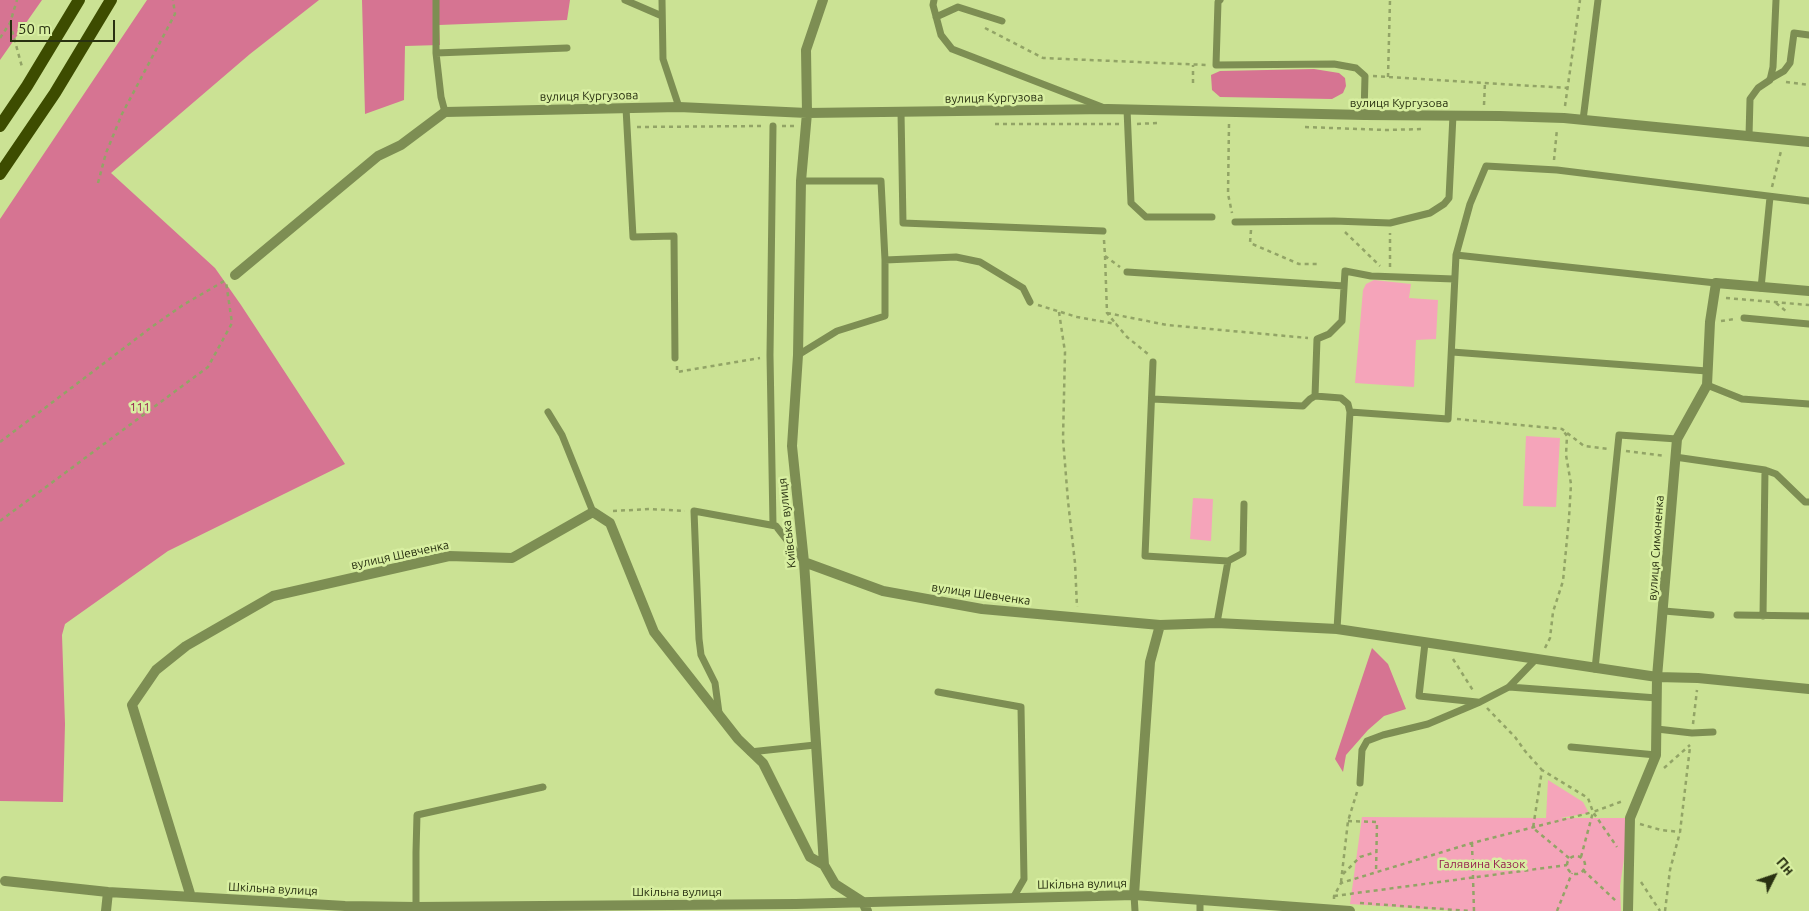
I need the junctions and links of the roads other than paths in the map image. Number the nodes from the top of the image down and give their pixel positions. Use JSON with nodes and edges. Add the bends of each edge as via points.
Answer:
{"nodes":[{"id":1,"x":79,"y":0,"type":"edge"},
{"id":2,"x":111,"y":0,"type":"edge"},
{"id":3,"x":436,"y":0,"type":"edge"},
{"id":4,"x":625,"y":0,"type":"edge"},
{"id":5,"x":662,"y":0,"type":"edge"},
{"id":6,"x":823,"y":0,"type":"edge"},
{"id":7,"x":934,"y":0,"type":"edge"},
{"id":8,"x":1220,"y":0,"type":"edge"},
{"id":9,"x":1598,"y":0,"type":"edge"},
{"id":10,"x":1776,"y":0,"type":"edge"},
{"id":11,"x":662,"y":16,"type":"junction"},
{"id":12,"x":936,"y":17,"type":"junction"},
{"id":13,"x":1002,"y":21,"type":"dead end"},
{"id":14,"x":1809,"y":35,"type":"edge"},
{"id":15,"x":567,"y":48,"type":"dead end"},
{"id":16,"x":436,"y":53,"type":"junction"},
{"id":17,"x":1770,"y":80,"type":"junction"},
{"id":18,"x":679,"y":107,"type":"junction"},
{"id":19,"x":626,"y":108,"type":"junction"},
{"id":20,"x":1108,"y":109,"type":"junction"},
{"id":21,"x":1127,"y":109,"type":"junction"},
{"id":22,"x":445,"y":112,"type":"junction"},
{"id":23,"x":901,"y":112,"type":"junction"},
{"id":24,"x":807,"y":113,"type":"junction"},
{"id":25,"x":1364,"y":115,"type":"junction"},
{"id":26,"x":1453,"y":116,"type":"junction"},
{"id":27,"x":1583,"y":120,"type":"junction"},
{"id":28,"x":0,"y":126,"type":"edge"},
{"id":29,"x":773,"y":126,"type":"road end"},
{"id":30,"x":1749,"y":136,"type":"junction"},
{"id":31,"x":1809,"y":142,"type":"edge"},
{"id":32,"x":0,"y":174,"type":"edge"},
{"id":33,"x":801,"y":181,"type":"junction"},
{"id":34,"x":1770,"y":198,"type":"junction"},
{"id":35,"x":1809,"y":201,"type":"edge"},
{"id":36,"x":1212,"y":217,"type":"dead end"},
{"id":37,"x":1234,"y":222,"type":"road end"},
{"id":38,"x":1103,"y":231,"type":"road end"},
{"id":39,"x":1456,"y":255,"type":"junction"},
{"id":40,"x":885,"y":260,"type":"junction"},
{"id":41,"x":1127,"y":272,"type":"road end"},
{"id":42,"x":235,"y":275,"type":"road end"},
{"id":43,"x":1454,"y":279,"type":"junction"},
{"id":44,"x":1716,"y":283,"type":"junction"},
{"id":45,"x":1344,"y":286,"type":"junction"},
{"id":46,"x":1761,"y":288,"type":"junction"},
{"id":47,"x":1809,"y":291,"type":"edge"},
{"id":48,"x":1030,"y":302,"type":"road end"},
{"id":49,"x":1744,"y":318,"type":"road end"},
{"id":50,"x":1805,"y":324,"type":"edge"},
{"id":51,"x":1452,"y":352,"type":"junction"},
{"id":52,"x":798,"y":355,"type":"junction"},
{"id":53,"x":675,"y":357,"type":"road end"},
{"id":54,"x":1153,"y":362,"type":"road end"},
{"id":55,"x":1707,"y":371,"type":"junction"},
{"id":56,"x":1707,"y":385,"type":"junction"},
{"id":57,"x":1315,"y":396,"type":"junction"},
{"id":58,"x":1152,"y":399,"type":"junction"},
{"id":59,"x":1809,"y":404,"type":"edge"},
{"id":60,"x":548,"y":412,"type":"dead end"},
{"id":61,"x":1350,"y":412,"type":"junction"},
{"id":62,"x":1677,"y":439,"type":"junction"},
{"id":63,"x":1675,"y":457,"type":"junction"},
{"id":64,"x":1765,"y":470,"type":"junction"},
{"id":65,"x":1809,"y":502,"type":"edge"},
{"id":66,"x":1244,"y":504,"type":"dead end"},
{"id":67,"x":593,"y":512,"type":"junction"},
{"id":68,"x":773,"y":526,"type":"junction"},
{"id":69,"x":1228,"y":561,"type":"junction"},
{"id":70,"x":804,"y":562,"type":"junction"},
{"id":71,"x":1664,"y":611,"type":"junction"},
{"id":72,"x":1711,"y":615,"type":"dead end"},
{"id":73,"x":1737,"y":615,"type":"dead end"},
{"id":74,"x":1763,"y":616,"type":"junction"},
{"id":75,"x":1809,"y":616,"type":"edge"},
{"id":76,"x":1217,"y":623,"type":"junction"},
{"id":77,"x":1160,"y":625,"type":"junction"},
{"id":78,"x":1337,"y":629,"type":"junction"},
{"id":79,"x":1425,"y":642,"type":"junction"},
{"id":80,"x":1535,"y":660,"type":"junction"},
{"id":81,"x":1595,"y":669,"type":"junction"},
{"id":82,"x":1657,"y":677,"type":"junction"},
{"id":83,"x":1509,"y":687,"type":"junction"},
{"id":84,"x":1809,"y":690,"type":"edge"},
{"id":85,"x":938,"y":692,"type":"dead end"},
{"id":86,"x":1657,"y":698,"type":"junction"},
{"id":87,"x":1480,"y":702,"type":"junction"},
{"id":88,"x":719,"y":715,"type":"junction"},
{"id":89,"x":1657,"y":729,"type":"junction"},
{"id":90,"x":1713,"y":732,"type":"dead end"},
{"id":91,"x":815,"y":745,"type":"junction"},
{"id":92,"x":1571,"y":747,"type":"dead end"},
{"id":93,"x":750,"y":752,"type":"junction"},
{"id":94,"x":1656,"y":755,"type":"junction"},
{"id":95,"x":1360,"y":783,"type":"road end"},
{"id":96,"x":543,"y":787,"type":"dead end"},
{"id":97,"x":824,"y":865,"type":"junction"},
{"id":98,"x":2,"y":881,"type":"edge"},
{"id":99,"x":108,"y":892,"type":"junction"},
{"id":100,"x":1134,"y":895,"type":"junction"},
{"id":101,"x":191,"y":897,"type":"junction"},
{"id":102,"x":1013,"y":898,"type":"junction"},
{"id":103,"x":1200,"y":900,"type":"junction"},
{"id":104,"x":416,"y":907,"type":"junction"},
{"id":105,"x":865,"y":907,"type":"edge"},
{"id":106,"x":1352,"y":907,"type":"edge"},
{"id":107,"x":345,"y":908,"type":"edge"},
{"id":108,"x":558,"y":908,"type":"edge"},
{"id":109,"x":1303,"y":909,"type":"edge"},
{"id":110,"x":106,"y":911,"type":"edge"},
{"id":111,"x":1135,"y":911,"type":"edge"},
{"id":112,"x":1200,"y":911,"type":"edge"},
{"id":113,"x":1628,"y":911,"type":"edge"}],
"edges":[{"from":1,"to":28,"type":"main road"},
{"from":2,"to":32,"type":"main road","via":[[55,93]]},
{"from":3,"to":16,"type":"lane"},
{"from":4,"to":11,"type":"lane"},
{"from":5,"to":11,"type":"lane"},
{"from":6,"to":24,"type":"street","name":"Київська вулиця","via":[[806,50]]},
{"from":7,"to":12,"type":"lane"},
{"from":8,"to":25,"type":"lane","via":[[1216,65],[1334,64],[1356,68],[1365,76]]},
{"from":9,"to":27,"type":"lane"},
{"from":10,"to":17,"type":"lane"},
{"from":11,"to":18,"type":"lane","via":[[663,59]]},
{"from":12,"to":13,"type":"lane","via":[[958,7]]},
{"from":12,"to":20,"type":"lane","via":[[941,36],[952,49]]},
{"from":14,"to":17,"type":"lane","via":[[1794,33],[1790,63]]},
{"from":15,"to":16,"type":"lane"},
{"from":16,"to":22,"type":"lane"},
{"from":17,"to":30,"type":"lane","via":[[1750,99]]},
{"from":18,"to":19,"type":"street","name":"вулиця Кургузова"},
{"from":18,"to":24,"type":"street","name":"вулиця Кургузова"},
{"from":19,"to":22,"type":"street","name":"вулиця Кургузова"},
{"from":19,"to":53,"type":"lane","via":[[633,237],[674,236]]},
{"from":20,"to":21,"type":"street","name":"вулиця Кургузова"},
{"from":20,"to":23,"type":"street","name":"вулиця Кургузова"},
{"from":21,"to":25,"type":"street","name":"вулиця Кургузова"},
{"from":21,"to":36,"type":"lane","via":[[1131,203],[1146,217]]},
{"from":22,"to":42,"type":"street","via":[[401,145],[378,156]]},
{"from":23,"to":24,"type":"street","name":"вулиця Кургузова"},
{"from":23,"to":38,"type":"lane","via":[[903,223]]},
{"from":24,"to":33,"type":"street","name":"Київська вулиця"},
{"from":25,"to":26,"type":"street","name":"вулиця Кургузова"},
{"from":26,"to":27,"type":"street","name":"вулиця Кургузова"},
{"from":26,"to":37,"type":"lane","via":[[1449,198],[1430,213],[1390,223]]},
{"from":27,"to":30,"type":"street","name":"вулиця Кургузова"},
{"from":29,"to":68,"type":"lane","via":[[770,355]]},
{"from":30,"to":31,"type":"street","name":"вулиця Кургузова"},
{"from":33,"to":40,"type":"lane","via":[[881,181]]},
{"from":33,"to":52,"type":"street","name":"Київська вулиця"},
{"from":34,"to":35,"type":"lane"},
{"from":34,"to":39,"type":"lane","via":[[1553,170],[1486,166],[1470,204]]},
{"from":34,"to":46,"type":"lane"},
{"from":39,"to":43,"type":"lane"},
{"from":39,"to":44,"type":"lane"},
{"from":40,"to":48,"type":"lane","via":[[956,257],[980,262],[1023,288]]},
{"from":40,"to":52,"type":"lane","via":[[885,316],[837,331]]},
{"from":41,"to":45,"type":"lane"},
{"from":43,"to":45,"type":"lane","via":[[1345,272]]},
{"from":43,"to":51,"type":"lane"},
{"from":44,"to":46,"type":"street"},
{"from":44,"to":55,"type":"street","name":"вулиця Симоненка"},
{"from":45,"to":57,"type":"lane","via":[[1342,321],[1329,334],[1317,339]]},
{"from":46,"to":47,"type":"street"},
{"from":49,"to":50,"type":"lane"},
{"from":51,"to":55,"type":"lane"},
{"from":51,"to":61,"type":"lane","via":[[1448,419]]},
{"from":52,"to":70,"type":"street","name":"Київська вулиця","via":[[792,446]]},
{"from":54,"to":58,"type":"lane"},
{"from":55,"to":56,"type":"street","name":"вулиця Симоненка"},
{"from":56,"to":59,"type":"lane","via":[[1742,399]]},
{"from":56,"to":62,"type":"street","name":"вулиця Симоненка"},
{"from":57,"to":58,"type":"lane","via":[[1304,406]]},
{"from":57,"to":61,"type":"lane","via":[[1342,398]]},
{"from":58,"to":69,"type":"lane","via":[[1145,556]]},
{"from":60,"to":67,"type":"lane","via":[[562,435]]},
{"from":61,"to":78,"type":"lane"},
{"from":62,"to":63,"type":"street","name":"вулиця Симоненка"},
{"from":62,"to":81,"type":"lane","via":[[1619,435]]},
{"from":63,"to":64,"type":"lane"},
{"from":63,"to":71,"type":"street","name":"вулиця Симоненка"},
{"from":64,"to":65,"type":"lane","via":[[1776,474],[1805,502]]},
{"from":64,"to":74,"type":"lane"},
{"from":66,"to":69,"type":"lane","via":[[1243,553]]},
{"from":67,"to":88,"type":"street","via":[[610,523],[654,632]]},
{"from":67,"to":101,"type":"street","name":"вулиця Шевченка","via":[[512,558],[449,556],[273,596],[186,646],[156,670],[132,705]]},
{"from":68,"to":70,"type":"lane"},
{"from":68,"to":88,"type":"lane","via":[[694,511],[699,640],[702,655],[716,683]]},
{"from":69,"to":76,"type":"lane"},
{"from":70,"to":77,"type":"street","name":"вулиця Шевченка","via":[[884,591],[982,609]]},
{"from":70,"to":91,"type":"street","name":"Київська вулиця"},
{"from":71,"to":72,"type":"lane"},
{"from":71,"to":82,"type":"street","name":"вулиця Симоненка"},
{"from":73,"to":74,"type":"lane"},
{"from":74,"to":75,"type":"lane"},
{"from":76,"to":77,"type":"street","name":"вулиця Шевченка"},
{"from":76,"to":78,"type":"street","name":"вулиця Шевченка"},
{"from":77,"to":100,"type":"street","via":[[1150,662]]},
{"from":78,"to":79,"type":"street","name":"вулиця Шевченка"},
{"from":79,"to":80,"type":"street","name":"вулиця Шевченка"},
{"from":79,"to":87,"type":"lane","via":[[1419,696]]},
{"from":80,"to":81,"type":"street","name":"вулиця Шевченка"},
{"from":80,"to":83,"type":"lane"},
{"from":81,"to":82,"type":"street","name":"вулиця Шевченка"},
{"from":82,"to":84,"type":"street","name":"вулиця Шевченка"},
{"from":82,"to":86,"type":"street","name":"вулиця Симоненка"},
{"from":83,"to":86,"type":"lane"},
{"from":83,"to":87,"type":"lane"},
{"from":85,"to":102,"type":"lane","via":[[1021,708],[1024,879]]},
{"from":86,"to":89,"type":"street","name":"вулиця Симоненка"},
{"from":87,"to":95,"type":"lane","via":[[1428,724],[1367,741],[1362,750]]},
{"from":88,"to":93,"type":"street"},
{"from":89,"to":90,"type":"lane"},
{"from":89,"to":94,"type":"street","name":"вулиця Симоненка"},
{"from":91,"to":93,"type":"lane"},
{"from":91,"to":97,"type":"street","name":"Київська вулиця"},
{"from":92,"to":94,"type":"lane"},
{"from":93,"to":97,"type":"street","via":[[764,763],[810,857]]},
{"from":94,"to":113,"type":"street","name":"вулиця Симоненка","via":[[1630,821]]},
{"from":96,"to":104,"type":"lane","via":[[417,815]]},
{"from":97,"to":105,"type":"street","name":"Київська вулиця","via":[[835,884]]},
{"from":98,"to":99,"type":"street","name":"Шкільна вулиця"},
{"from":99,"to":101,"type":"street","name":"Шкільна вулиця"},
{"from":99,"to":110,"type":"street"},
{"from":100,"to":102,"type":"street","name":"Шкільна вулиця"},
{"from":100,"to":103,"type":"street","name":"Шкільна вулиця"},
{"from":100,"to":111,"type":"lane"},
{"from":101,"to":107,"type":"street","name":"Шкільна вулиця"},
{"from":102,"to":105,"type":"street","name":"Шкільна вулиця"},
{"from":103,"to":109,"type":"street","name":"Шкільна вулиця"},
{"from":103,"to":112,"type":"lane"},
{"from":104,"to":107,"type":"street","name":"Шкільна вулиця"},
{"from":104,"to":108,"type":"street","name":"Шкільна вулиця"},
{"from":105,"to":108,"type":"street","name":"Шкільна вулиця"},
{"from":106,"to":109,"type":"street","name":"Шкільна вулиця"}]}
